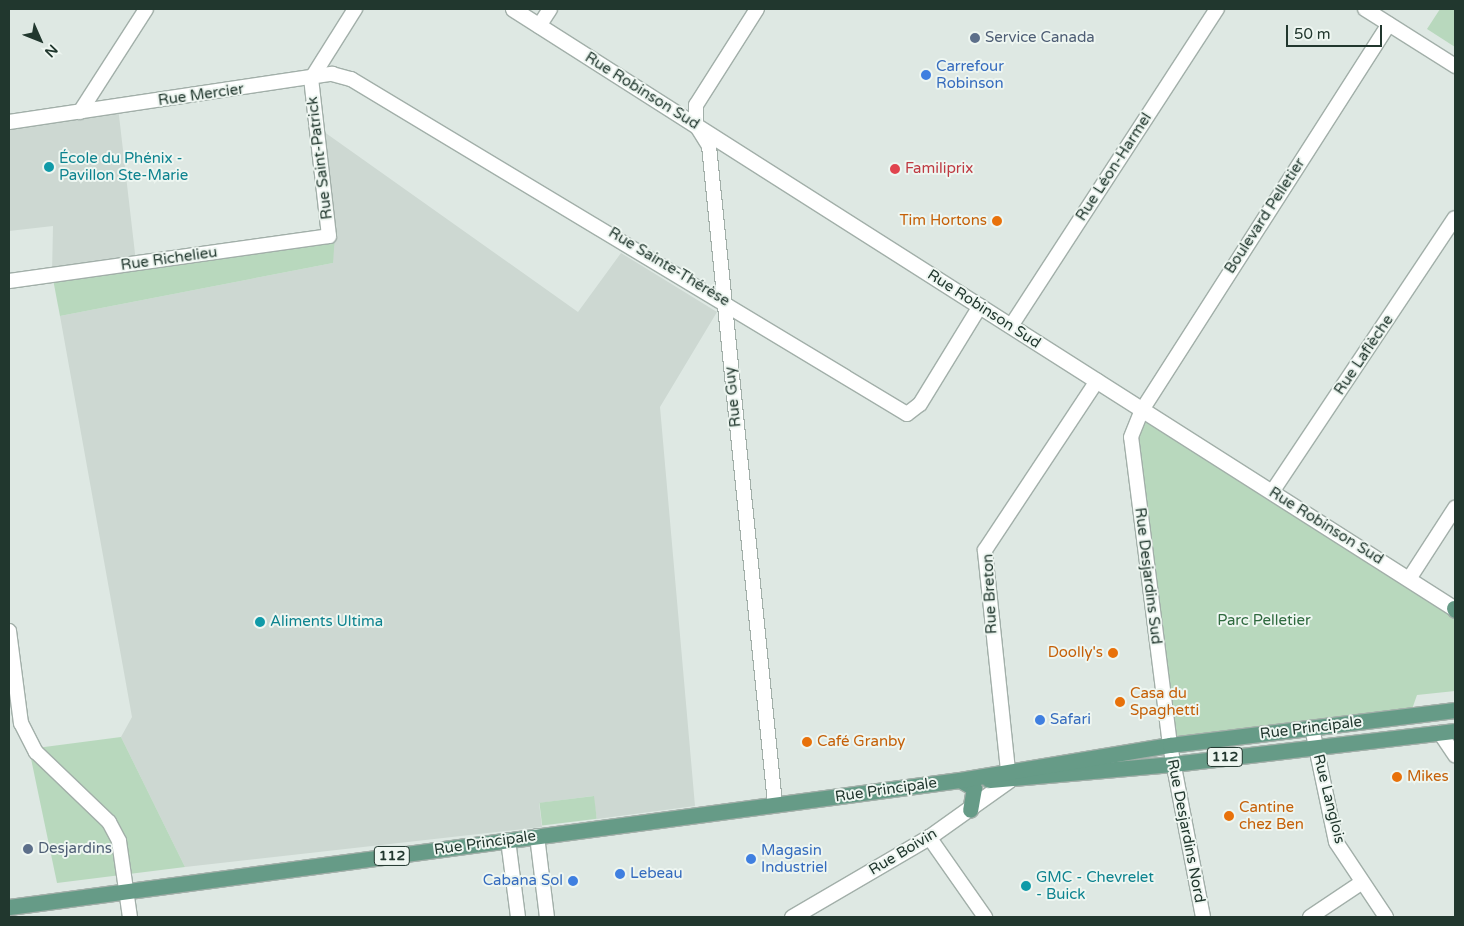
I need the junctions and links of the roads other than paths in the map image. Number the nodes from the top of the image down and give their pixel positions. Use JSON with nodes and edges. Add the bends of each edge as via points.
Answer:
{"nodes":[{"id":1,"x":146,"y":9,"type":"edge"},
{"id":2,"x":355,"y":9,"type":"edge"},
{"id":3,"x":513,"y":9,"type":"edge"},
{"id":4,"x":550,"y":9,"type":"edge"},
{"id":5,"x":757,"y":9,"type":"edge"},
{"id":6,"x":1217,"y":9,"type":"edge"},
{"id":7,"x":1365,"y":9,"type":"edge"},
{"id":8,"x":1389,"y":24,"type":"junction"},
{"id":9,"x":539,"y":26,"type":"junction"},
{"id":10,"x":1455,"y":66,"type":"edge"},
{"id":11,"x":311,"y":79,"type":"junction"},
{"id":12,"x":80,"y":112,"type":"junction"},
{"id":13,"x":9,"y":122,"type":"edge"},
{"id":14,"x":696,"y":126,"type":"junction"},
{"id":15,"x":1455,"y":218,"type":"edge"},
{"id":16,"x":329,"y":236,"type":"joint"},
{"id":17,"x":9,"y":281,"type":"edge"},
{"id":18,"x":723,"y":299,"type":"junction"},
{"id":19,"x":980,"y":306,"type":"junction"},
{"id":20,"x":1011,"y":326,"type":"junction"},
{"id":21,"x":1097,"y":381,"type":"junction"},
{"id":22,"x":1142,"y":410,"type":"junction"},
{"id":23,"x":1272,"y":492,"type":"junction"},
{"id":24,"x":1455,"y":508,"type":"edge"},
{"id":25,"x":1409,"y":579,"type":"junction"},
{"id":26,"x":1455,"y":609,"type":"edge"},
{"id":27,"x":9,"y":631,"type":"edge"},
{"id":28,"x":1455,"y":710,"type":"edge"},
{"id":29,"x":1312,"y":728,"type":"junction"},
{"id":30,"x":1455,"y":731,"type":"edge"},
{"id":31,"x":1440,"y":733,"type":"junction"},
{"id":32,"x":1170,"y":745,"type":"junction"},
{"id":33,"x":1316,"y":747,"type":"junction"},
{"id":34,"x":1455,"y":755,"type":"edge"},
{"id":35,"x":1173,"y":764,"type":"junction"},
{"id":36,"x":1009,"y":774,"type":"junction"},
{"id":37,"x":960,"y":780,"type":"junction"},
{"id":38,"x":776,"y":804,"type":"junction"},
{"id":39,"x":970,"y":810,"type":"junction"},
{"id":40,"x":537,"y":836,"type":"junction"},
{"id":41,"x":929,"y":836,"type":"junction"},
{"id":42,"x":508,"y":840,"type":"junction"},
{"id":43,"x":1361,"y":883,"type":"junction"},
{"id":44,"x":128,"y":891,"type":"junction"},
{"id":45,"x":9,"y":907,"type":"edge"},
{"id":46,"x":130,"y":917,"type":"edge"},
{"id":47,"x":518,"y":917,"type":"edge"},
{"id":48,"x":547,"y":917,"type":"edge"},
{"id":49,"x":792,"y":917,"type":"edge"},
{"id":50,"x":985,"y":917,"type":"edge"},
{"id":51,"x":1203,"y":917,"type":"edge"},
{"id":52,"x":1310,"y":917,"type":"edge"},
{"id":53,"x":1386,"y":917,"type":"edge"}],
"edges":[{"from":1,"to":12,"type":"street"},
{"from":2,"to":11,"type":"street"},
{"from":3,"to":9,"type":"street","name":"Rue Robinson Sud"},
{"from":4,"to":9,"type":"street"},
{"from":5,"to":14,"type":"street","via":[[696,105]]},
{"from":6,"to":20,"type":"street","name":"Rue Léon-Harmel"},
{"from":7,"to":8,"type":"street"},
{"from":8,"to":10,"type":"street"},
{"from":8,"to":22,"type":"street","name":"Boulevard Pelletier"},
{"from":9,"to":14,"type":"street","name":"Rue Robinson Sud"},
{"from":11,"to":12,"type":"street","name":"Rue Mercier"},
{"from":11,"to":16,"type":"street","name":"Rue Saint-Patrick"},
{"from":11,"to":18,"type":"street","name":"Rue Sainte-Thérèse","via":[[332,74],[351,79]]},
{"from":12,"to":13,"type":"street","name":"Rue Mercier"},
{"from":14,"to":18,"type":"street","name":"Rue Guy","via":[[709,146]]},
{"from":14,"to":19,"type":"street","name":"Rue Robinson Sud"},
{"from":15,"to":23,"type":"street","name":"Rue Laflèche"},
{"from":16,"to":17,"type":"street","name":"Rue Richelieu"},
{"from":18,"to":19,"type":"street","name":"Rue Sainte-Thérèse","via":[[906,414],[920,404]]},
{"from":18,"to":38,"type":"street","name":"Rue Guy"},
{"from":19,"to":20,"type":"street","name":"Rue Robinson Sud"},
{"from":20,"to":21,"type":"street","name":"Rue Robinson Sud"},
{"from":21,"to":22,"type":"street","name":"Rue Robinson Sud"},
{"from":21,"to":36,"type":"street","name":"Rue Breton","via":[[986,550]]},
{"from":22,"to":23,"type":"street","name":"Rue Robinson Sud"},
{"from":22,"to":32,"type":"street","name":"Rue Desjardins Sud","via":[[1131,437]]},
{"from":23,"to":25,"type":"street","name":"Rue Robinson Sud"},
{"from":24,"to":25,"type":"street"},
{"from":25,"to":26,"type":"street","name":"Rue Robinson Sud"},
{"from":27,"to":44,"type":"street","via":[[24,730],[36,752],[109,822],[119,841]]},
{"from":28,"to":29,"type":"main road","name":"Rue Principale","number":"112"},
{"from":29,"to":32,"type":"main road","name":"Rue Principale","number":"112"},
{"from":29,"to":33,"type":"street","name":"Rue Langlois"},
{"from":30,"to":31,"type":"main road","name":"Rue Principale","number":"112"},
{"from":31,"to":33,"type":"main road","name":"Rue Principale","number":"112"},
{"from":31,"to":34,"type":"street"},
{"from":32,"to":35,"type":"street","name":"Rue Desjardins Nord"},
{"from":32,"to":36,"type":"main road","name":"Rue Principale","number":"112"},
{"from":33,"to":35,"type":"main road","name":"Rue Principale","number":"112"},
{"from":33,"to":43,"type":"street","name":"Rue Langlois","via":[[1336,842]]},
{"from":35,"to":36,"type":"main road","name":"Rue Principale","number":"112"},
{"from":35,"to":51,"type":"street","name":"Rue Desjardins Nord"},
{"from":36,"to":37,"type":"main road","name":"Rue Principale","number":"112"},
{"from":36,"to":39,"type":"street","name":"Rue Boivin"},
{"from":37,"to":38,"type":"main road","name":"Rue Principale","number":"112"},
{"from":37,"to":39,"type":"main road","via":[[974,788]]},
{"from":38,"to":40,"type":"main road","name":"Rue Principale","number":"112"},
{"from":39,"to":41,"type":"street","name":"Rue Boivin"},
{"from":40,"to":42,"type":"main road","name":"Rue Principale","number":"112"},
{"from":40,"to":48,"type":"street"},
{"from":41,"to":49,"type":"street","name":"Rue Boivin"},
{"from":41,"to":50,"type":"street"},
{"from":42,"to":44,"type":"main road","name":"Rue Principale","number":"112"},
{"from":42,"to":47,"type":"street"},
{"from":43,"to":52,"type":"street"},
{"from":43,"to":53,"type":"street","name":"Rue Langlois"},
{"from":44,"to":45,"type":"main road","name":"Rue Principale","number":"112"},
{"from":44,"to":46,"type":"street"}]}
